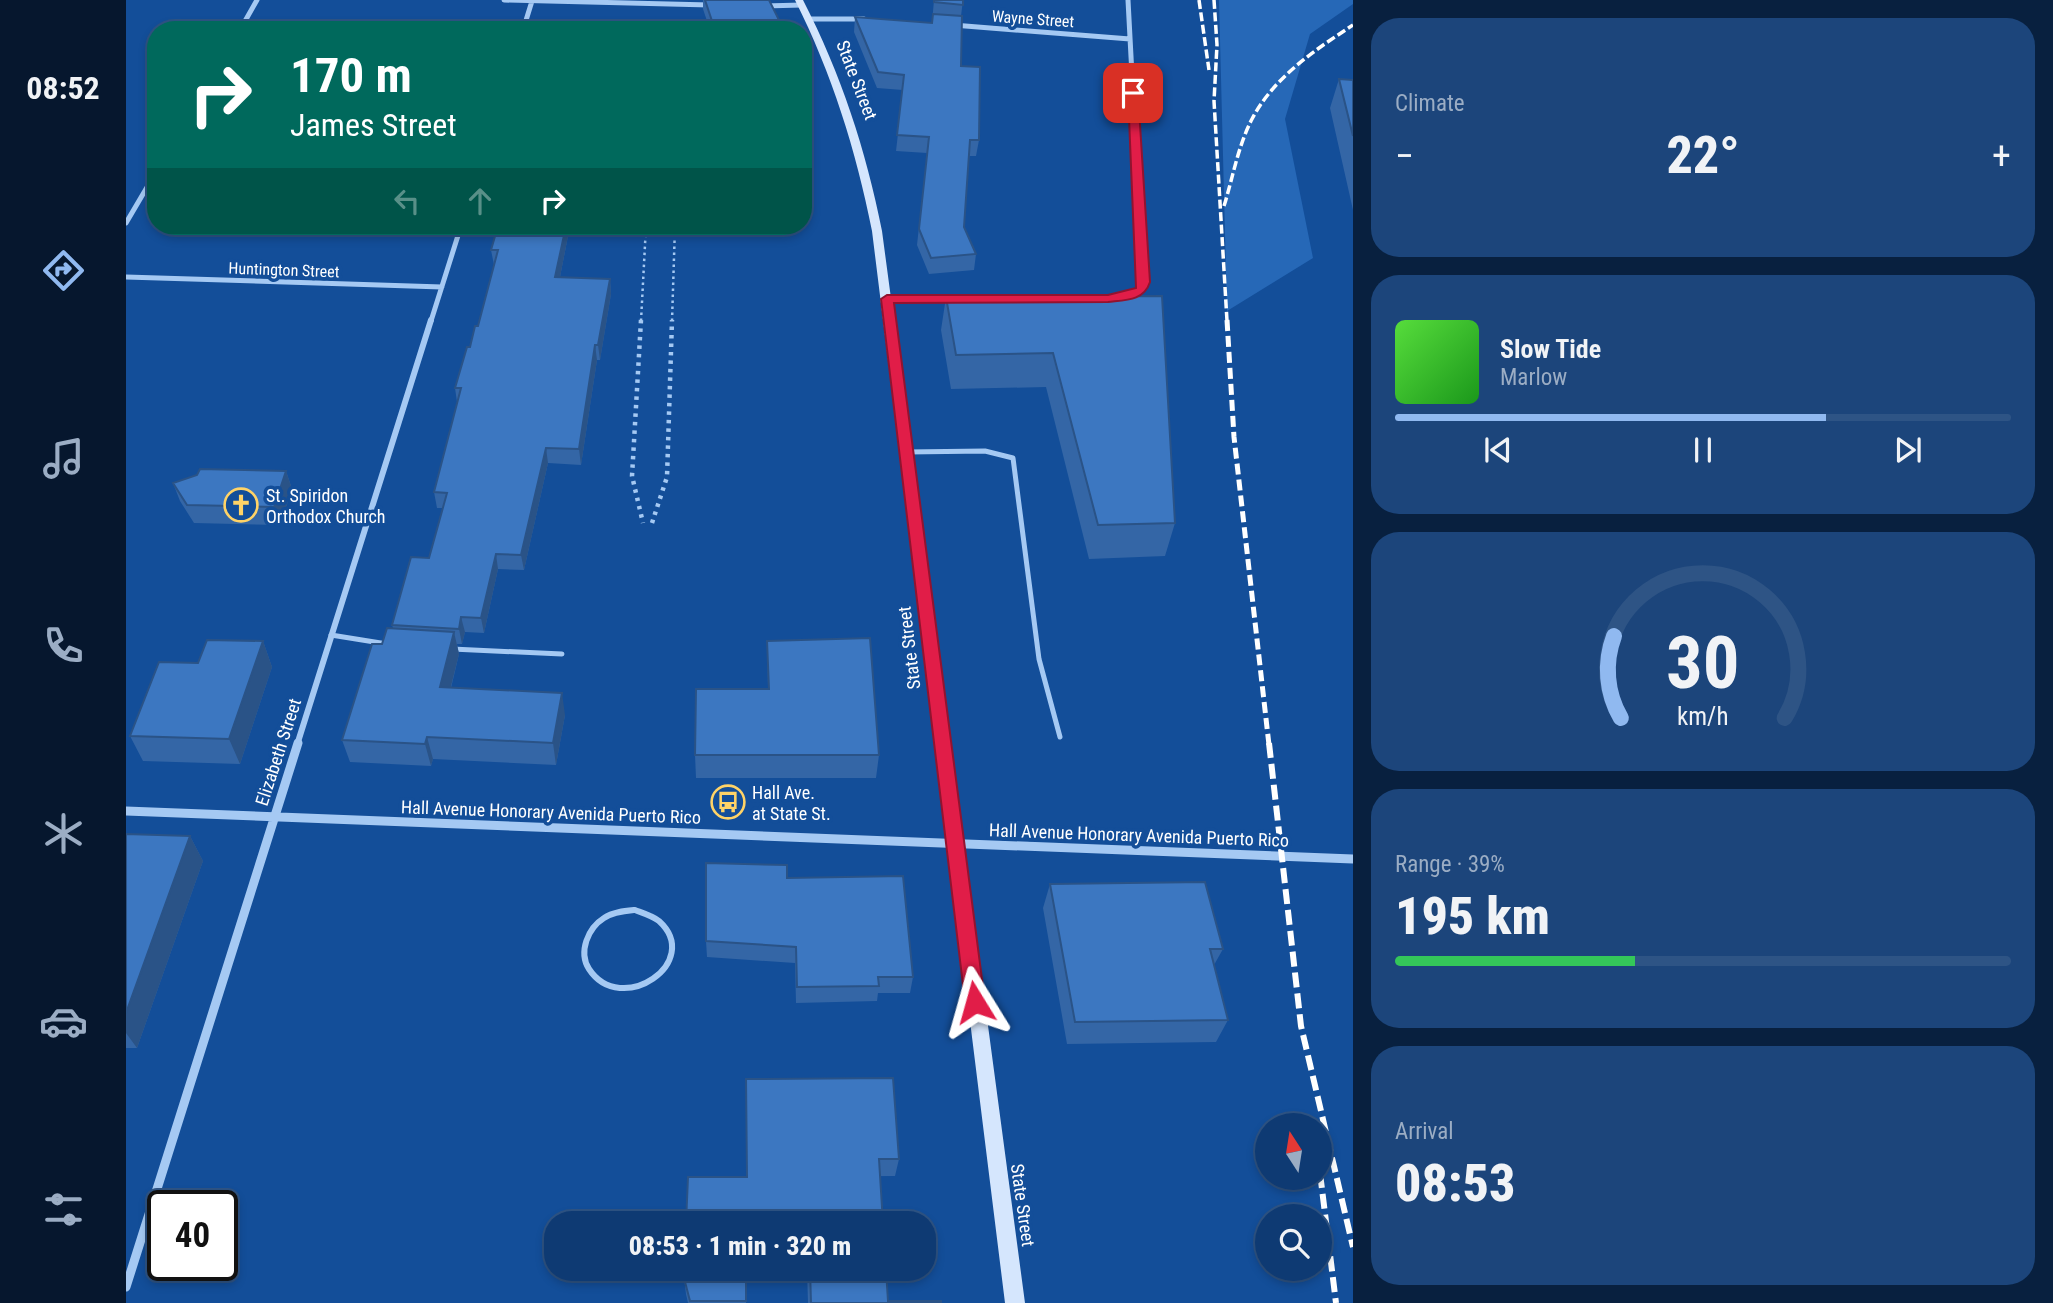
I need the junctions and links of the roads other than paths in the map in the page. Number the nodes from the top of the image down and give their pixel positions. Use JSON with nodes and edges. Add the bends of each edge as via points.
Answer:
{"nodes":[{"id":1,"x":257,"y":0,"type":"edge"},
{"id":2,"x":504,"y":0,"type":"edge"},
{"id":3,"x":1128,"y":0,"type":"edge"},
{"id":4,"x":532,"y":1,"type":"edge"},
{"id":5,"x":800,"y":2,"type":"edge"},
{"id":6,"x":714,"y":5,"type":"edge"},
{"id":7,"x":754,"y":6,"type":"edge"},
{"id":8,"x":809,"y":19,"type":"joint"},
{"id":9,"x":866,"y":19,"type":"edge"},
{"id":10,"x":245,"y":21,"type":"edge"},
{"id":11,"x":526,"y":21,"type":"edge"},
{"id":12,"x":812,"y":25,"type":"edge"},
{"id":13,"x":949,"y":25,"type":"edge"},
{"id":14,"x":1130,"y":38,"type":"junction"},
{"id":15,"x":147,"y":187,"type":"edge"},
{"id":16,"x":126,"y":223,"type":"edge"},
{"id":17,"x":458,"y":235,"type":"edge"},
{"id":18,"x":126,"y":277,"type":"edge"},
{"id":19,"x":442,"y":287,"type":"junction"},
{"id":20,"x":887,"y":299,"type":"junction"},
{"id":21,"x":956,"y":299,"type":"edge"},
{"id":22,"x":1108,"y":299,"type":"edge"},
{"id":23,"x":907,"y":452,"type":"junction"},
{"id":24,"x":331,"y":635,"type":"junction"},
{"id":25,"x":400,"y":646,"type":"edge"},
{"id":26,"x":441,"y":648,"type":"edge"},
{"id":27,"x":562,"y":654,"type":"dead end"},
{"id":28,"x":1060,"y":737,"type":"dead end"},
{"id":29,"x":126,"y":811,"type":"edge"},
{"id":30,"x":274,"y":816,"type":"junction"},
{"id":31,"x":954,"y":843,"type":"junction"},
{"id":32,"x":1353,"y":859,"type":"edge"},
{"id":33,"x":635,"y":910,"type":"joint"},
{"id":34,"x":126,"y":1287,"type":"edge"},
{"id":35,"x":1015,"y":1303,"type":"edge"}],
"edges":[{"from":1,"to":10,"type":"street"},
{"from":2,"to":4,"type":"street"},
{"from":3,"to":14,"type":"street"},
{"from":4,"to":6,"type":"street"},
{"from":4,"to":11,"type":"street"},
{"from":5,"to":7,"type":"street"},
{"from":5,"to":8,"type":"street","name":"State Street"},
{"from":8,"to":9,"type":"street"},
{"from":12,"to":20,"type":"street","name":"State Street","via":[[857,140]]},
{"from":13,"to":14,"type":"street","name":"Wayne Street"},
{"from":14,"to":22,"type":"street","via":[[1143,282],[1134,295]]},
{"from":15,"to":16,"type":"street"},
{"from":17,"to":19,"type":"street","name":"Elizabeth Street"},
{"from":18,"to":19,"type":"street","name":"Huntington Street"},
{"from":19,"to":24,"type":"street","name":"Elizabeth Street"},
{"from":20,"to":21,"type":"street"},
{"from":20,"to":23,"type":"street","name":"State Street"},
{"from":23,"to":28,"type":"lane","via":[[985,451],[1013,458],[1039,659]]},
{"from":23,"to":31,"type":"street","name":"State Street"},
{"from":24,"to":25,"type":"lane"},
{"from":24,"to":30,"type":"street","name":"Elizabeth Street"},
{"from":26,"to":27,"type":"lane"},
{"from":29,"to":30,"type":"street","name":"Hall Avenue Honorary Avenida Puerto Rico"},
{"from":30,"to":31,"type":"street","name":"Hall Avenue Honorary Avenida Puerto Rico"},
{"from":30,"to":34,"type":"street","name":"Elizabeth Street"},
{"from":31,"to":32,"type":"street","name":"Hall Avenue Honorary Avenida Puerto Rico"},
{"from":31,"to":35,"type":"street","name":"State Street"},
{"from":33,"to":33,"type":"lane","via":[[605,917],[586,938],[585,963],[593,975],[619,988],[650,983],[662,974],[672,955],[667,928],[657,918]]}]}
